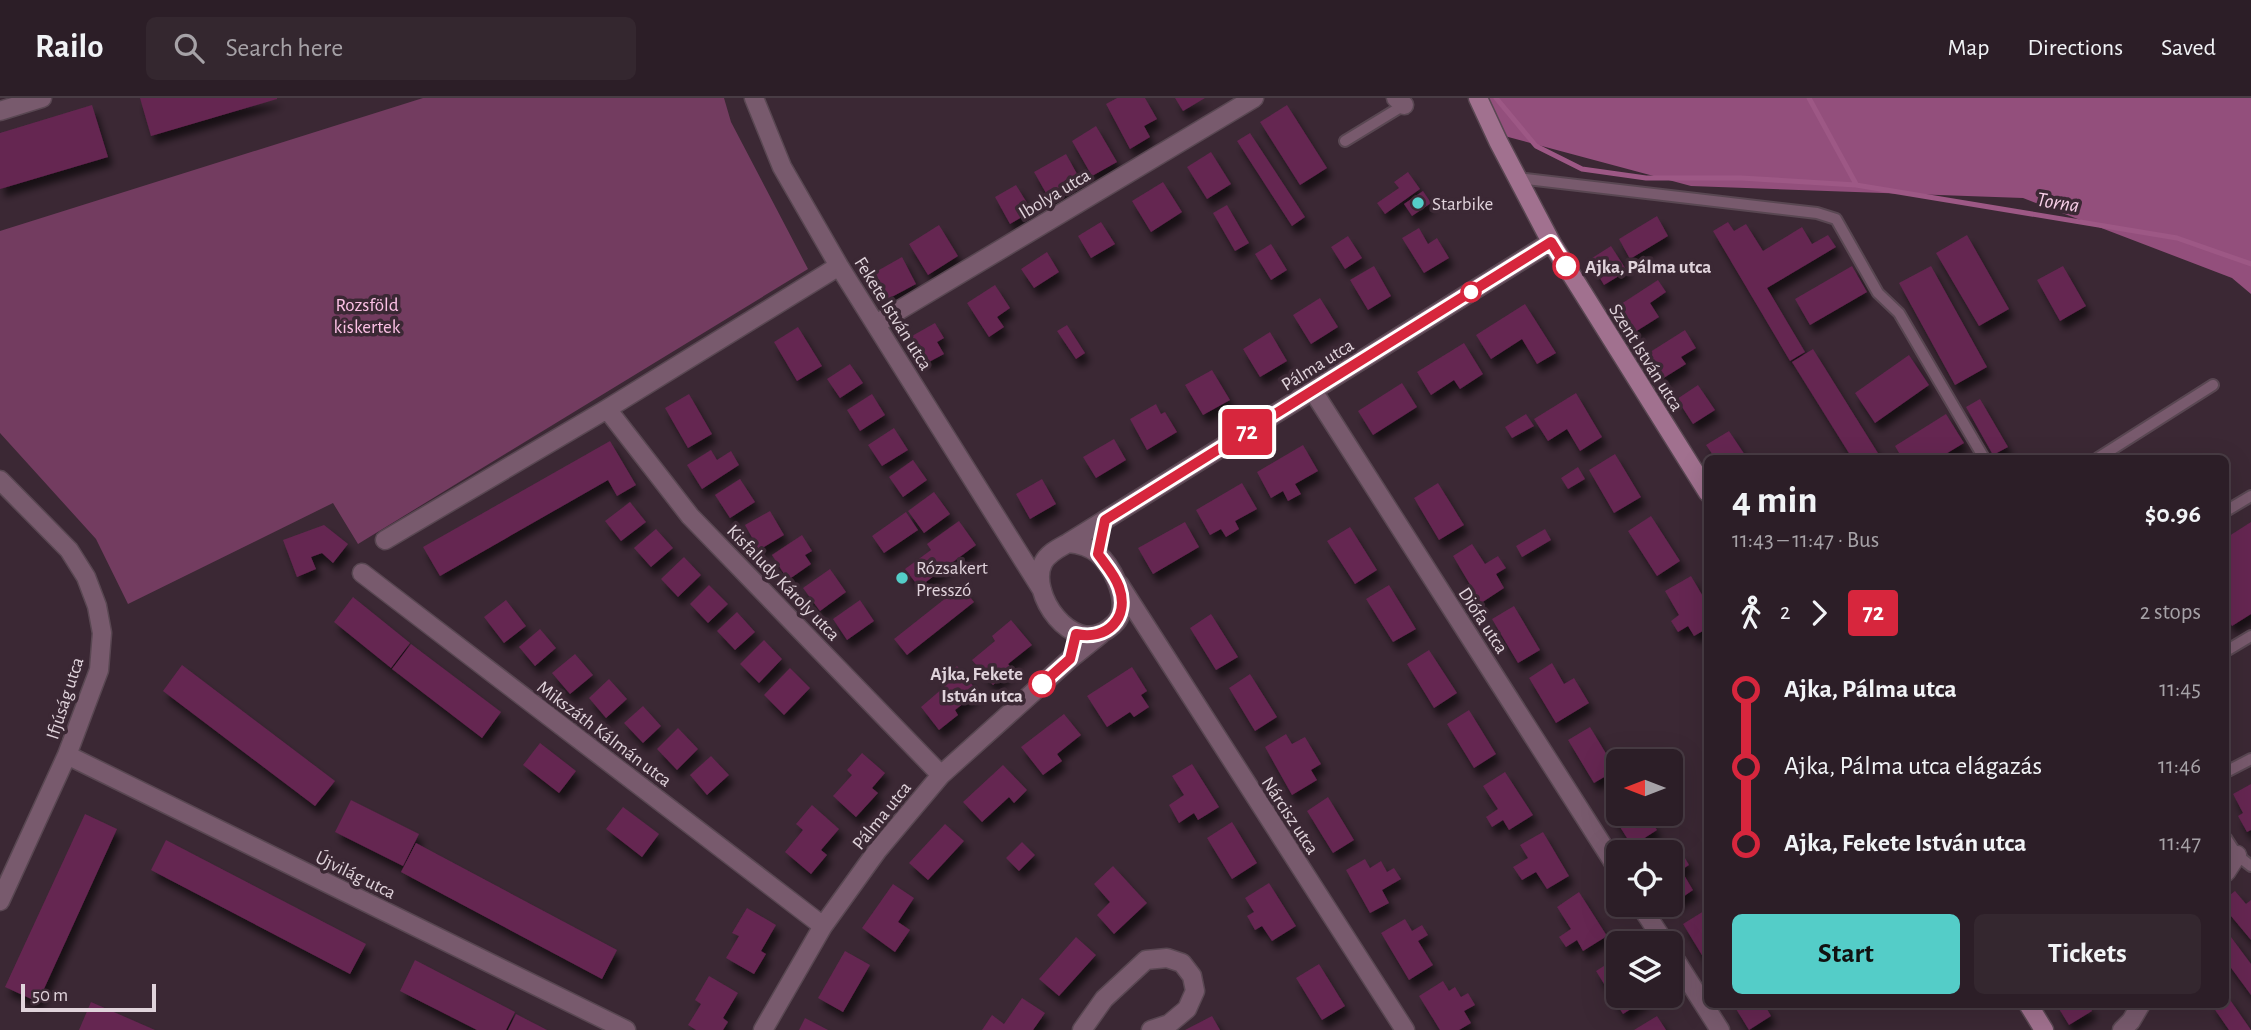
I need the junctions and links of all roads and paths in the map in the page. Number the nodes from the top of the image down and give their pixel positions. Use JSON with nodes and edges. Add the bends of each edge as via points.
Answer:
{"nodes":[{"id":1,"x":42,"y":98,"type":"edge"},
{"id":2,"x":754,"y":98,"type":"edge"},
{"id":3,"x":1254,"y":98,"type":"edge"},
{"id":4,"x":1478,"y":98,"type":"edge"},
{"id":5,"x":1400,"y":102,"type":"edge"},
{"id":6,"x":0,"y":111,"type":"edge"},
{"id":7,"x":1345,"y":141,"type":"dead end"},
{"id":8,"x":1517,"y":178,"type":"junction"},
{"id":9,"x":1551,"y":242,"type":"junction"},
{"id":10,"x":839,"y":266,"type":"junction"},
{"id":11,"x":876,"y":324,"type":"junction"},
{"id":12,"x":2213,"y":385,"type":"dead end"},
{"id":13,"x":1313,"y":391,"type":"junction"},
{"id":14,"x":607,"y":409,"type":"junction"},
{"id":15,"x":1982,"y":455,"type":"edge"},
{"id":16,"x":2103,"y":455,"type":"edge"},
{"id":17,"x":0,"y":480,"type":"edge"},
{"id":18,"x":1704,"y":487,"type":"edge"},
{"id":19,"x":2251,"y":496,"type":"edge"},
{"id":20,"x":2229,"y":509,"type":"edge"},
{"id":21,"x":1105,"y":520,"type":"junction"},
{"id":22,"x":386,"y":540,"type":"dead end"},
{"id":23,"x":1068,"y":543,"type":"junction"},
{"id":24,"x":1013,"y":544,"type":"junction"},
{"id":25,"x":1098,"y":554,"type":"junction"},
{"id":26,"x":1044,"y":560,"type":"junction"},
{"id":27,"x":362,"y":573,"type":"dead end"},
{"id":28,"x":1119,"y":584,"type":"junction"},
{"id":29,"x":1042,"y":590,"type":"junction"},
{"id":30,"x":1121,"y":614,"type":"junction"},
{"id":31,"x":1143,"y":622,"type":"junction"},
{"id":32,"x":1076,"y":634,"type":"junction"},
{"id":33,"x":1101,"y":634,"type":"junction"},
{"id":34,"x":2251,"y":636,"type":"edge"},
{"id":35,"x":2229,"y":649,"type":"edge"},
{"id":36,"x":1070,"y":659,"type":"junction"},
{"id":37,"x":67,"y":755,"type":"junction"},
{"id":38,"x":2251,"y":759,"type":"edge"},
{"id":39,"x":2229,"y":770,"type":"edge"},
{"id":40,"x":942,"y":775,"type":"junction"},
{"id":41,"x":2229,"y":842,"type":"edge"},
{"id":42,"x":1606,"y":851,"type":"edge"},
{"id":43,"x":2244,"y":860,"type":"edge"},
{"id":44,"x":2229,"y":870,"type":"edge"},
{"id":45,"x":0,"y":901,"type":"edge"},
{"id":46,"x":823,"y":926,"type":"junction"},
{"id":47,"x":1683,"y":972,"type":"edge"},
{"id":48,"x":1704,"y":1005,"type":"edge"},
{"id":49,"x":1706,"y":1008,"type":"edge"},
{"id":50,"x":2030,"y":1008,"type":"edge"},
{"id":51,"x":2139,"y":1008,"type":"edge"},
{"id":52,"x":626,"y":1030,"type":"edge"},
{"id":53,"x":763,"y":1030,"type":"edge"},
{"id":54,"x":1082,"y":1030,"type":"edge"},
{"id":55,"x":1151,"y":1030,"type":"edge"},
{"id":56,"x":1405,"y":1030,"type":"edge"},
{"id":57,"x":1720,"y":1030,"type":"edge"},
{"id":58,"x":2044,"y":1030,"type":"edge"},
{"id":59,"x":2122,"y":1030,"type":"edge"}],
"edges":[{"from":1,"to":6,"type":"street"},
{"from":2,"to":10,"type":"street","name":"Fekete István utca","via":[[782,167]]},
{"from":3,"to":11,"type":"street","name":"Ibolya utca"},
{"from":4,"to":8,"type":"main road","name":"Szent István utca"},
{"from":5,"to":7,"type":"lane"},
{"from":8,"to":9,"type":"main road","name":"Szent István utca"},
{"from":8,"to":15,"type":"lane","via":[[1817,213],[1836,219],[1878,293],[1899,313]]},
{"from":9,"to":13,"type":"street","name":"Pálma utca"},
{"from":9,"to":18,"type":"main road","name":"Szent István utca"},
{"from":10,"to":11,"type":"street","name":"Fekete István utca"},
{"from":10,"to":14,"type":"street"},
{"from":11,"to":24,"type":"street","name":"Fekete István utca"},
{"from":12,"to":16,"type":"lane"},
{"from":13,"to":21,"type":"street","name":"Pálma utca"},
{"from":13,"to":42,"type":"street","name":"Diófa utca"},
{"from":14,"to":22,"type":"street"},
{"from":14,"to":40,"type":"street","name":"Kisfaludy Károly utca","via":[[690,516]]},
{"from":17,"to":37,"type":"street","name":"Ifjúság utca","via":[[69,550],[97,606],[102,633],[99,670]]},
{"from":19,"to":20,"type":"lane"},
{"from":21,"to":23,"type":"street","name":"Pálma utca"},
{"from":21,"to":25,"type":"street"},
{"from":23,"to":25,"type":"street"},
{"from":23,"to":26,"type":"street","name":"Pálma utca"},
{"from":24,"to":26,"type":"street"},
{"from":24,"to":29,"type":"street","name":"Fekete István utca"},
{"from":25,"to":28,"type":"street"},
{"from":26,"to":29,"type":"street"},
{"from":27,"to":46,"type":"street","name":"Mikszáth Kálmán utca"},
{"from":28,"to":30,"type":"street"},
{"from":28,"to":31,"type":"street","name":"Nárcisz utca"},
{"from":29,"to":32,"type":"street","via":[[1056,616]]},
{"from":30,"to":31,"type":"street"},
{"from":30,"to":33,"type":"street","name":"Pálma utca"},
{"from":31,"to":56,"type":"street","name":"Nárcisz utca"},
{"from":32,"to":33,"type":"street"},
{"from":32,"to":36,"type":"street"},
{"from":33,"to":36,"type":"street","name":"Pálma utca"},
{"from":34,"to":35,"type":"lane"},
{"from":36,"to":40,"type":"street","name":"Pálma utca"},
{"from":37,"to":45,"type":"street","name":"Ifjúság utca"},
{"from":37,"to":52,"type":"street","name":"Újvilág utca"},
{"from":38,"to":39,"type":"lane"},
{"from":40,"to":46,"type":"street","name":"Pálma utca","via":[[877,851]]},
{"from":41,"to":43,"type":"lane"},
{"from":43,"to":44,"type":"street"},
{"from":46,"to":53,"type":"street","name":"Pálma utca"},
{"from":47,"to":48,"type":"street"},
{"from":49,"to":57,"type":"street"},
{"from":50,"to":58,"type":"main road"},
{"from":51,"to":59,"type":"street"},
{"from":54,"to":55,"type":"street","via":[[1104,999],[1146,960],[1167,958],[1182,963],[1192,976],[1195,991],[1187,1009],[1169,1024]]}]}
